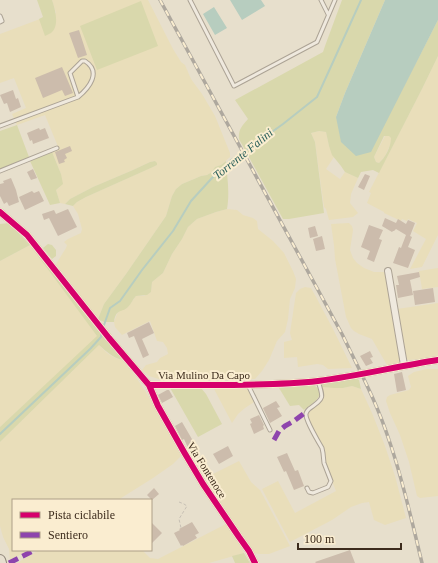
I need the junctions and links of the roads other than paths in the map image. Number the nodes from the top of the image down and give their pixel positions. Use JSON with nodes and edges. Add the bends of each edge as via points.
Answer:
{"nodes":[{"id":1,"x":190,"y":0,"type":"edge"},
{"id":2,"x":320,"y":0,"type":"edge"},
{"id":3,"x":335,"y":0,"type":"edge"},
{"id":4,"x":328,"y":14,"type":"junction"},
{"id":5,"x":0,"y":16,"type":"edge"},
{"id":6,"x":0,"y":22,"type":"edge"},
{"id":7,"x":78,"y":97,"type":"junction"},
{"id":8,"x":0,"y":126,"type":"edge"},
{"id":9,"x":57,"y":148,"type":"dead end"},
{"id":10,"x":0,"y":172,"type":"edge"},
{"id":11,"x":0,"y":212,"type":"edge"},
{"id":12,"x":388,"y":271,"type":"dead end"},
{"id":13,"x":438,"y":360,"type":"edge"},
{"id":14,"x":404,"y":365,"type":"junction"},
{"id":15,"x":318,"y":381,"type":"junction"},
{"id":16,"x":149,"y":385,"type":"junction"},
{"id":17,"x":248,"y":385,"type":"junction"},
{"id":18,"x":270,"y":430,"type":"dead end"},
{"id":19,"x":307,"y":488,"type":"dead end"},
{"id":20,"x":0,"y":560,"type":"edge"},
{"id":21,"x":1,"y":563,"type":"edge"},
{"id":22,"x":255,"y":563,"type":"edge"}],
"edges":[{"from":1,"to":4,"type":"lane","via":[[234,86],[317,42]]},
{"from":2,"to":4,"type":"lane"},
{"from":3,"to":4,"type":"lane"},
{"from":5,"to":6,"type":"lane"},
{"from":7,"to":7,"type":"lane","via":[[86,90],[93,76],[91,66],[85,60],[70,72]]},
{"from":7,"to":8,"type":"lane"},
{"from":9,"to":10,"type":"lane"},
{"from":11,"to":16,"type":"street","name":"Via Mulino Da Capo","via":[[27,235]]},
{"from":12,"to":14,"type":"street"},
{"from":13,"to":14,"type":"street","name":"Via Mulino Da Capo"},
{"from":14,"to":15,"type":"street","name":"Via Mulino Da Capo"},
{"from":15,"to":17,"type":"street","name":"Via Mulino Da Capo"},
{"from":15,"to":19,"type":"lane","via":[[322,396],[305,415],[322,448],[324,463],[331,481],[328,487],[313,493]]},
{"from":16,"to":17,"type":"street","name":"Via Mulino Da Capo"},
{"from":16,"to":22,"type":"street","name":"Via Fontenoce","via":[[184,452]]},
{"from":17,"to":18,"type":"lane"},
{"from":20,"to":21,"type":"main road"}]}
